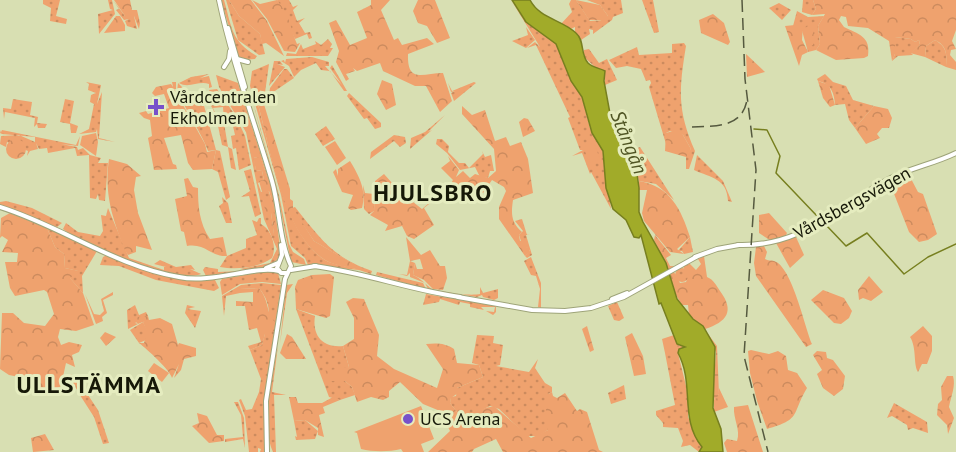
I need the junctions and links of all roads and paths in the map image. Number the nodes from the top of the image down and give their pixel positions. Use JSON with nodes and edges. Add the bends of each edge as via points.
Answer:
{"nodes":[{"id":1,"x":219,"y":0,"type":"edge"},
{"id":2,"x":230,"y":47,"type":"junction"},
{"id":3,"x":237,"y":58,"type":"junction"},
{"id":4,"x":248,"y":62,"type":"dead end"},
{"id":5,"x":237,"y":72,"type":"junction"},
{"id":6,"x":257,"y":131,"type":"junction"},
{"id":7,"x":956,"y":153,"type":"edge"},
{"id":8,"x":0,"y":208,"type":"edge"},
{"id":9,"x":280,"y":224,"type":"junction"},
{"id":10,"x":278,"y":262,"type":"junction"},
{"id":11,"x":289,"y":262,"type":"junction"},
{"id":12,"x":300,"y":267,"type":"junction"},
{"id":13,"x":289,"y":271,"type":"junction"},
{"id":14,"x":279,"y":272,"type":"junction"},
{"id":15,"x":164,"y":274,"type":"junction"},
{"id":16,"x":280,"y":319,"type":"junction"},
{"id":17,"x":269,"y":452,"type":"edge"}],
"edges":[{"from":1,"to":2,"type":"main road"},
{"from":1,"to":3,"type":"main road"},
{"from":2,"to":5,"type":"main road"},
{"from":2,"to":5,"type":"main road","via":[[226,68]]},
{"from":3,"to":4,"type":"main road"},
{"from":3,"to":6,"type":"main road"},
{"from":5,"to":6,"type":"main road"},
{"from":6,"to":9,"type":"main road"},
{"from":7,"to":12,"type":"main road","name":"Vårdsbergsvägen","via":[[889,179],[811,229],[780,240],[718,248],[585,309],[541,310],[430,292],[349,272]]},
{"from":8,"to":15,"type":"main road"},
{"from":9,"to":10,"type":"main road","via":[[282,254]]},
{"from":9,"to":11,"type":"main road"},
{"from":10,"to":11,"type":"main road"},
{"from":10,"to":14,"type":"main road"},
{"from":10,"to":15,"type":"main road","via":[[267,268],[218,276]]},
{"from":11,"to":12,"type":"main road"},
{"from":11,"to":13,"type":"main road"},
{"from":12,"to":13,"type":"main road","name":"Vårdsbergsvägen"},
{"from":13,"to":14,"type":"main road","name":"Vårdsbergsvägen"},
{"from":13,"to":16,"type":"main road"},
{"from":14,"to":15,"type":"main road","name":"Vårdsbergsvägen","via":[[267,270],[204,279]]},
{"from":14,"to":16,"type":"main road"},
{"from":16,"to":17,"type":"main road","via":[[266,410]]}]}
